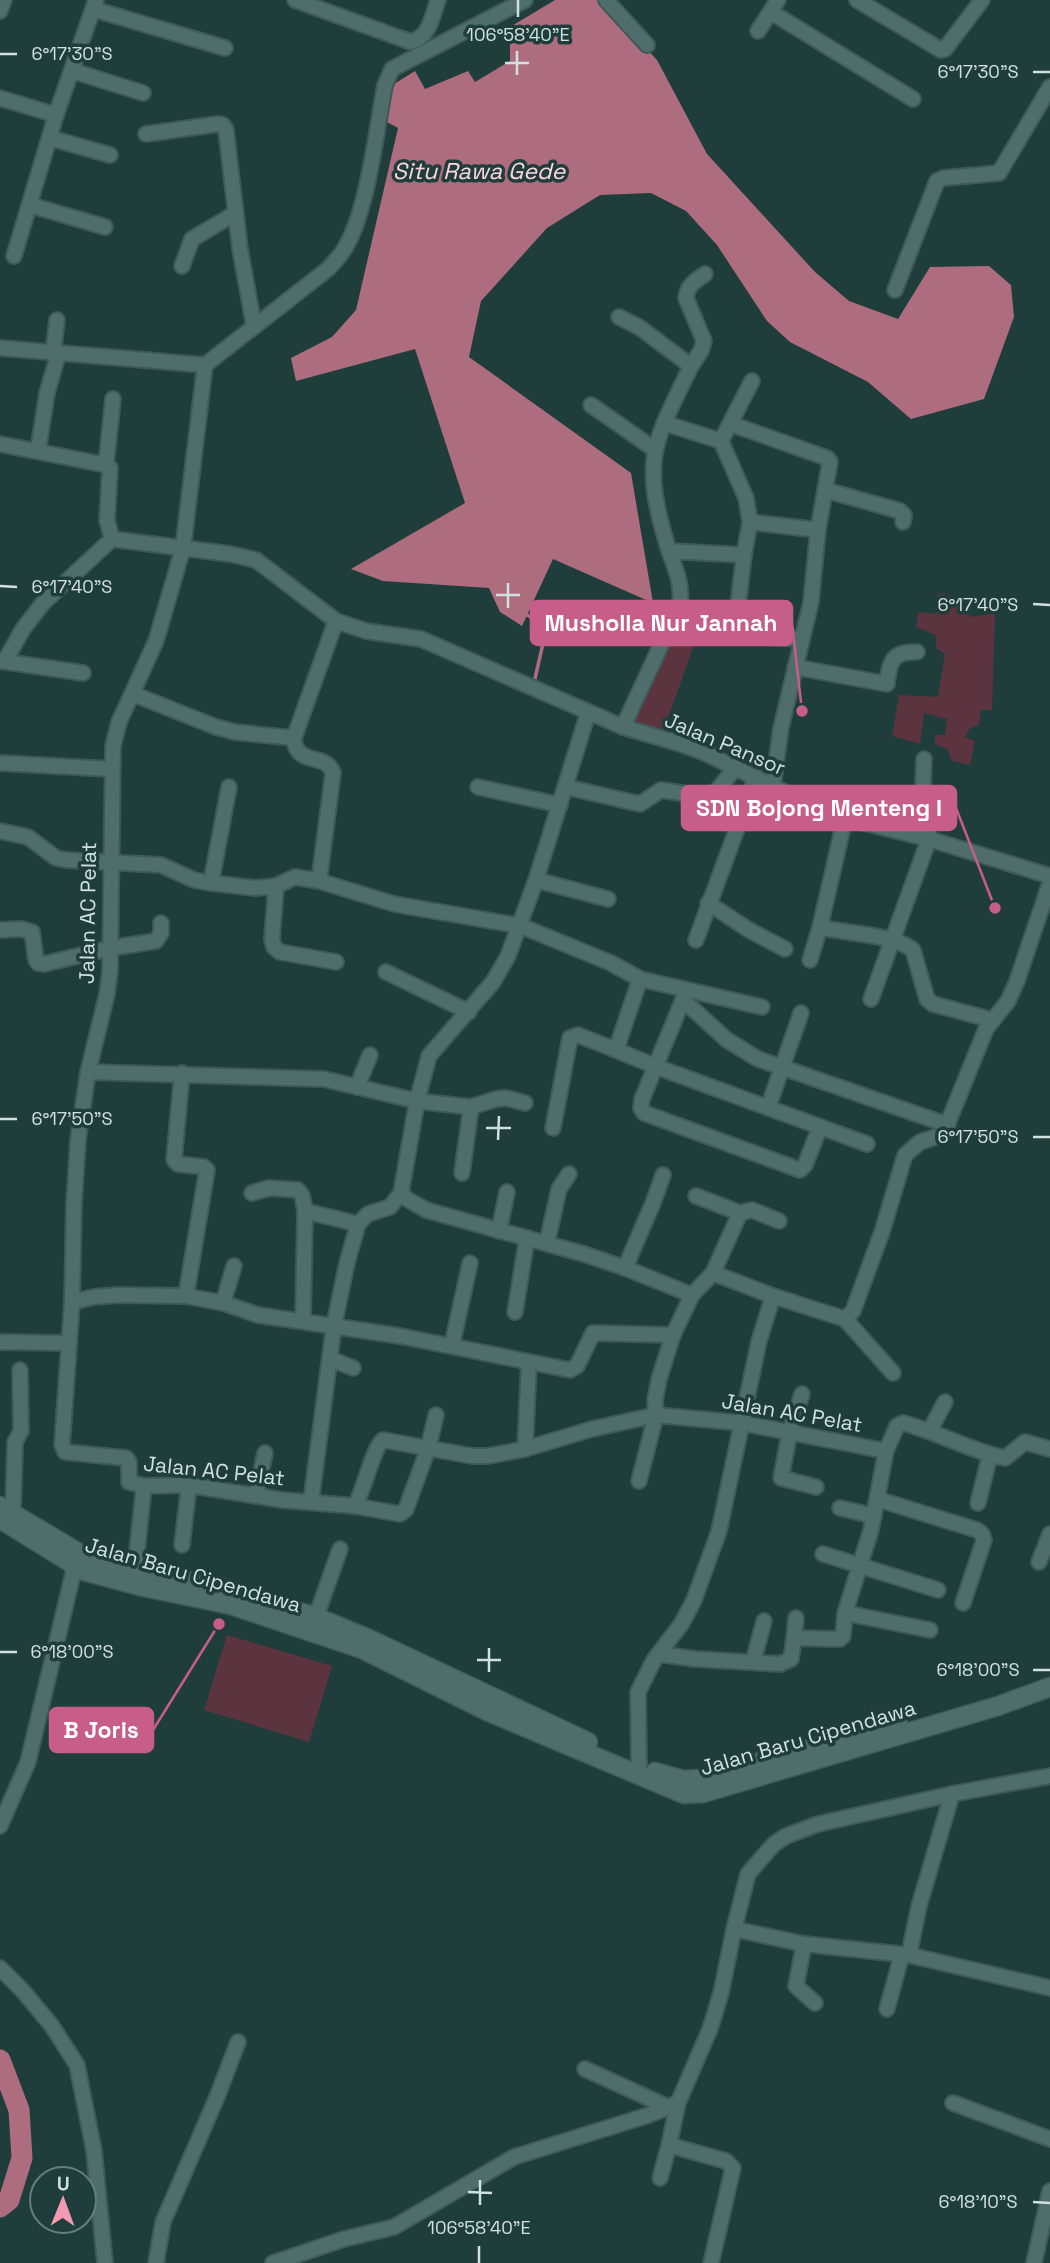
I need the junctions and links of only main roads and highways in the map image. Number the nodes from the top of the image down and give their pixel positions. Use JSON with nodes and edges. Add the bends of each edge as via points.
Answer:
{"nodes":[{"id":1,"x":4,"y":1513,"type":"edge"},
{"id":2,"x":76,"y":1559,"type":"junction"},
{"id":3,"x":305,"y":1619,"type":"junction"},
{"id":4,"x":1050,"y":1673,"type":"edge"},
{"id":5,"x":1050,"y":1687,"type":"edge"},
{"id":6,"x":996,"y":1701,"type":"junction"},
{"id":7,"x":820,"y":1753,"type":"junction"}],
"edges":[{"from":1,"to":2,"type":"main road","name":"Jalan Baru Cipendawa"},
{"from":2,"to":3,"type":"main road","name":"Jalan Baru Cipendawa","via":[[224,1589]]},
{"from":2,"to":3,"type":"main road","name":"Jalan Baru Cipendawa","via":[[144,1587]]},
{"from":3,"to":7,"type":"main road","name":"Jalan Baru Cipendawa","via":[[369,1639],[639,1766],[684,1780]]},
{"from":3,"to":7,"type":"main road","name":"Jalan Baru Cipendawa","via":[[489,1712],[684,1794],[703,1793]]},
{"from":4,"to":6,"type":"main road","name":"Jalan Baru Cipendawa"},
{"from":5,"to":6,"type":"main road","name":"Jalan Baru Cipendawa"},
{"from":6,"to":7,"type":"main road","name":"Jalan Baru Cipendawa"}]}
